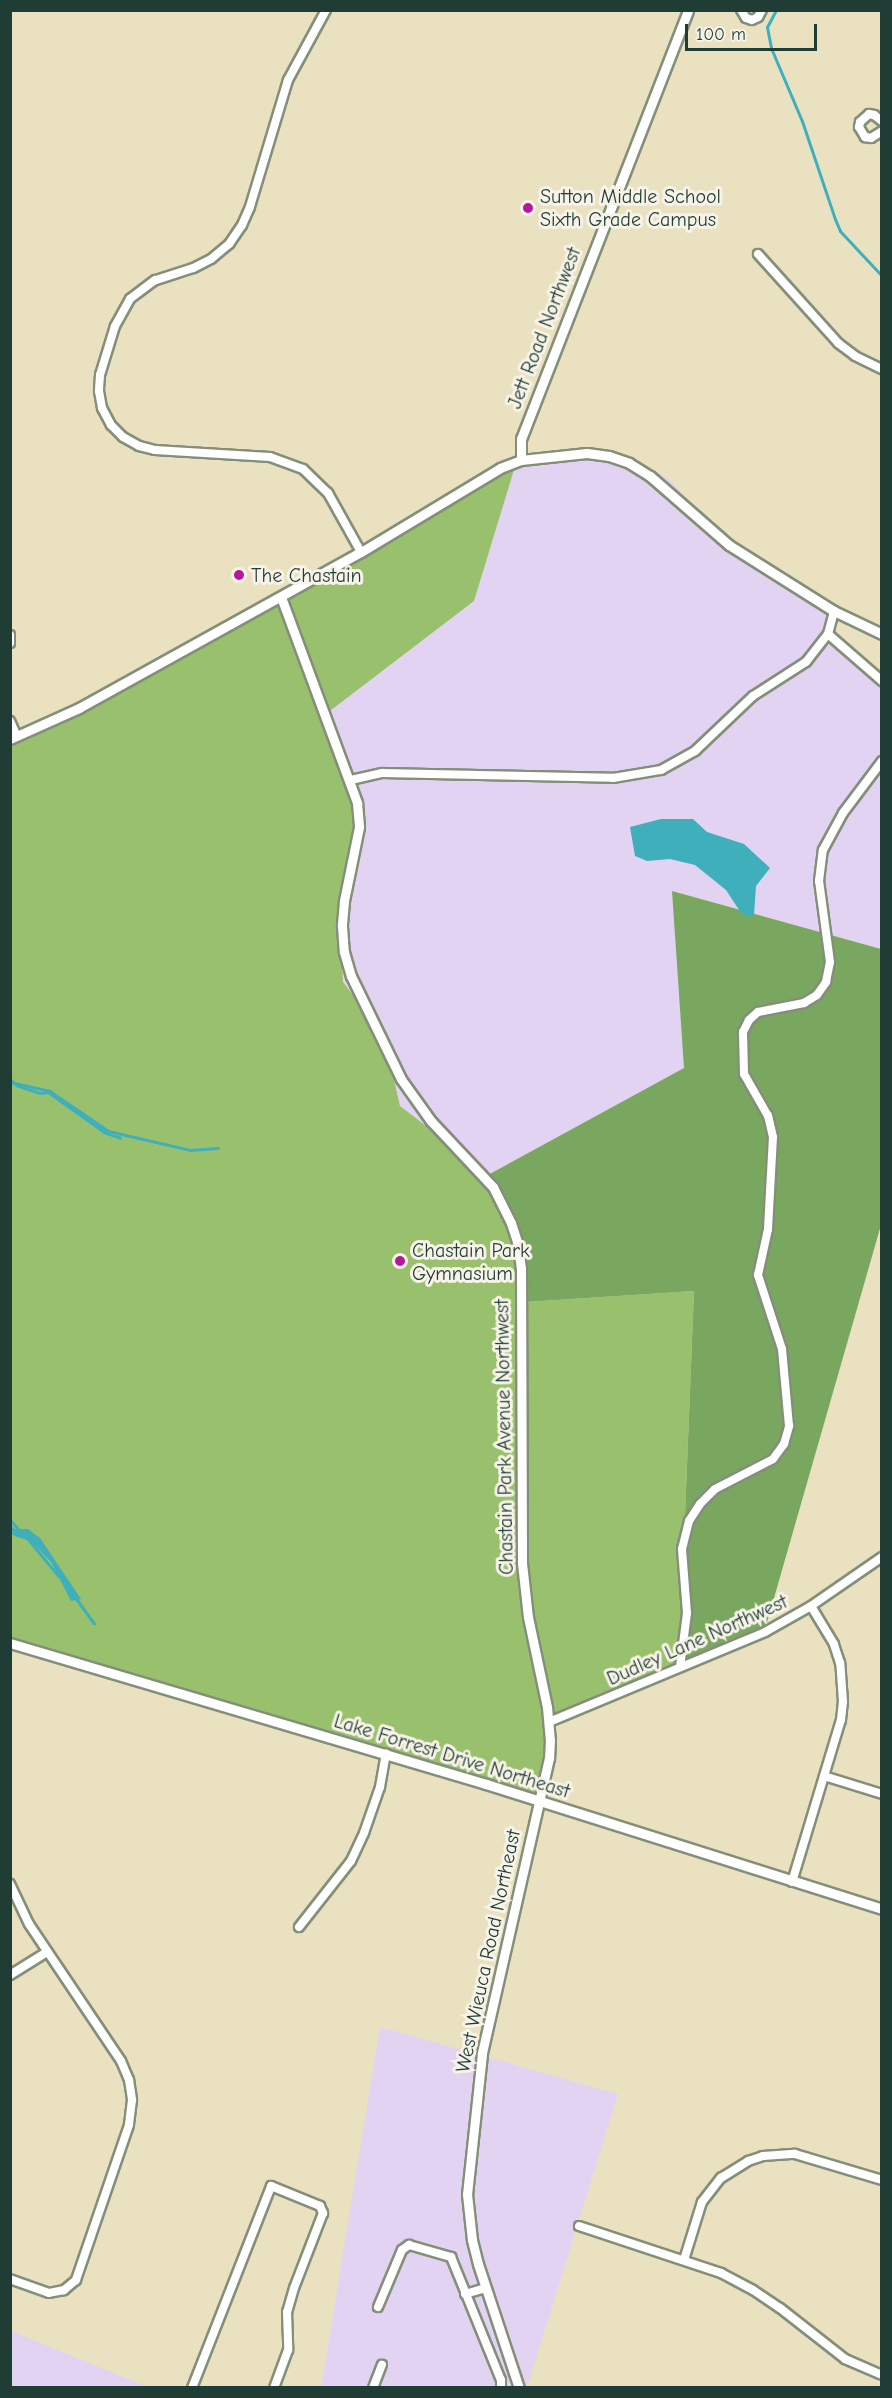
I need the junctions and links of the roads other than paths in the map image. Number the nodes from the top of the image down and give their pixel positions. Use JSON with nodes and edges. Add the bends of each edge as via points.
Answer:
{"nodes":[{"id":1,"x":326,"y":10,"type":"edge"},
{"id":2,"x":688,"y":10,"type":"edge"},
{"id":3,"x":741,"y":10,"type":"edge"},
{"id":4,"x":762,"y":10,"type":"edge"},
{"id":5,"x":882,"y":121,"type":"edge"},
{"id":6,"x":882,"y":131,"type":"edge"},
{"id":7,"x":758,"y":254,"type":"dead end"},
{"id":8,"x":882,"y":369,"type":"edge"},
{"id":9,"x":521,"y":460,"type":"junction"},
{"id":10,"x":361,"y":552,"type":"junction"},
{"id":11,"x":281,"y":597,"type":"junction"},
{"id":12,"x":834,"y":611,"type":"junction"},
{"id":13,"x":828,"y":634,"type":"junction"},
{"id":14,"x":882,"y":634,"type":"edge"},
{"id":15,"x":10,"y":635,"type":"edge"},
{"id":16,"x":10,"y":643,"type":"edge"},
{"id":17,"x":882,"y":681,"type":"edge"},
{"id":18,"x":10,"y":721,"type":"edge"},
{"id":19,"x":14,"y":738,"type":"edge"},
{"id":20,"x":882,"y":761,"type":"edge"},
{"id":21,"x":351,"y":780,"type":"junction"},
{"id":22,"x":882,"y":1557,"type":"edge"},
{"id":23,"x":811,"y":1606,"type":"junction"},
{"id":24,"x":10,"y":1643,"type":"edge"},
{"id":25,"x":680,"y":1667,"type":"junction"},
{"id":26,"x":549,"y":1722,"type":"junction"},
{"id":27,"x":386,"y":1754,"type":"junction"},
{"id":28,"x":824,"y":1776,"type":"junction"},
{"id":29,"x":882,"y":1794,"type":"edge"},
{"id":30,"x":539,"y":1802,"type":"junction"},
{"id":31,"x":792,"y":1882,"type":"junction"},
{"id":32,"x":10,"y":1884,"type":"edge"},
{"id":33,"x":882,"y":1909,"type":"edge"},
{"id":34,"x":299,"y":1927,"type":"dead end"},
{"id":35,"x":47,"y":1952,"type":"junction"},
{"id":36,"x":10,"y":1975,"type":"edge"},
{"id":37,"x":882,"y":2180,"type":"edge"},
{"id":38,"x":579,"y":2226,"type":"dead end"},
{"id":39,"x":684,"y":2260,"type":"junction"},
{"id":40,"x":10,"y":2279,"type":"edge"},
{"id":41,"x":486,"y":2288,"type":"junction"},
{"id":42,"x":465,"y":2294,"type":"junction"},
{"id":43,"x":378,"y":2307,"type":"dead end"},
{"id":44,"x":382,"y":2365,"type":"dead end"},
{"id":45,"x":882,"y":2375,"type":"edge"},
{"id":46,"x":192,"y":2388,"type":"edge"},
{"id":47,"x":274,"y":2388,"type":"edge"},
{"id":48,"x":373,"y":2388,"type":"edge"},
{"id":49,"x":501,"y":2388,"type":"edge"},
{"id":50,"x":519,"y":2388,"type":"edge"}],
"edges":[{"from":1,"to":10,"type":"street","via":[[288,80],[242,225],[211,259],[155,280],[130,299],[115,326],[99,391],[111,425],[139,446],[270,458],[303,469],[328,493]]},
{"from":2,"to":9,"type":"street","name":"Jett Road Northwest","via":[[529,417],[521,439]]},
{"from":3,"to":4,"type":"street","via":[[752,20]]},
{"from":5,"to":6,"type":"street","via":[[868,114],[859,127],[865,137]]},
{"from":7,"to":8,"type":"street","via":[[838,343]]},
{"from":9,"to":10,"type":"street","via":[[500,468]]},
{"from":9,"to":12,"type":"street","via":[[587,453],[629,463],[650,476],[729,545]]},
{"from":10,"to":11,"type":"street"},
{"from":11,"to":19,"type":"street","via":[[79,708]]},
{"from":11,"to":21,"type":"street","name":"Chastain Park Avenue Northwest"},
{"from":12,"to":13,"type":"street"},
{"from":12,"to":14,"type":"street"},
{"from":13,"to":17,"type":"street"},
{"from":13,"to":21,"type":"street","via":[[806,662],[753,696],[695,751],[661,770],[613,778],[382,773]]},
{"from":15,"to":16,"type":"street"},
{"from":18,"to":19,"type":"street"},
{"from":20,"to":25,"type":"street","via":[[843,813],[823,850],[819,881],[830,962],[826,982],[804,1003],[758,1012],[743,1032],[744,1074],[768,1116],[773,1137],[768,1229],[758,1275],[782,1349],[789,1426],[784,1444],[773,1459],[715,1489],[690,1521],[682,1549],[687,1613]]},
{"from":21,"to":26,"type":"street","name":"Chastain Park Avenue Northwest","via":[[359,827],[342,926],[351,976],[401,1079],[431,1121],[493,1187],[518,1245],[522,1563],[528,1617]]},
{"from":22,"to":23,"type":"street","name":"Dudley Lane Northwest"},
{"from":23,"to":25,"type":"street","name":"Dudley Lane Northwest","via":[[765,1632]]},
{"from":23,"to":28,"type":"street","via":[[834,1644],[843,1684],[841,1720]]},
{"from":24,"to":27,"type":"street","name":"Lake Forrest Drive Northeast"},
{"from":25,"to":26,"type":"street","name":"Dudley Lane Northwest"},
{"from":26,"to":30,"type":"street","name":"Chastain Park Avenue Northwest","via":[[549,1758]]},
{"from":27,"to":30,"type":"street","name":"Lake Forrest Drive Northeast"},
{"from":27,"to":34,"type":"street","via":[[368,1824],[351,1861]]},
{"from":28,"to":29,"type":"street"},
{"from":28,"to":31,"type":"street"},
{"from":30,"to":31,"type":"street","name":"Lake Forrest Drive Northeast"},
{"from":30,"to":41,"type":"street","name":"West Wieuca Road Northeast","via":[[493,1995],[477,2088],[468,2210]]},
{"from":31,"to":33,"type":"street","name":"Lake Forrest Drive Northeast"},
{"from":32,"to":35,"type":"street"},
{"from":35,"to":36,"type":"street"},
{"from":35,"to":40,"type":"street","via":[[121,2061],[129,2080],[131,2112],[76,2280],[64,2290],[49,2293]]},
{"from":37,"to":39,"type":"street","via":[[795,2154],[748,2161],[721,2178],[702,2202]]},
{"from":38,"to":39,"type":"street"},
{"from":39,"to":45,"type":"street","via":[[753,2290],[829,2349]]},
{"from":41,"to":42,"type":"street"},
{"from":41,"to":50,"type":"street","name":"West Wieuca Road Northeast"},
{"from":42,"to":43,"type":"street","via":[[451,2257],[409,2245],[402,2250]]},
{"from":42,"to":49,"type":"street"},
{"from":44,"to":48,"type":"street"},
{"from":46,"to":47,"type":"street","via":[[271,2186],[320,2206],[323,2213],[287,2312],[288,2350]]}]}
